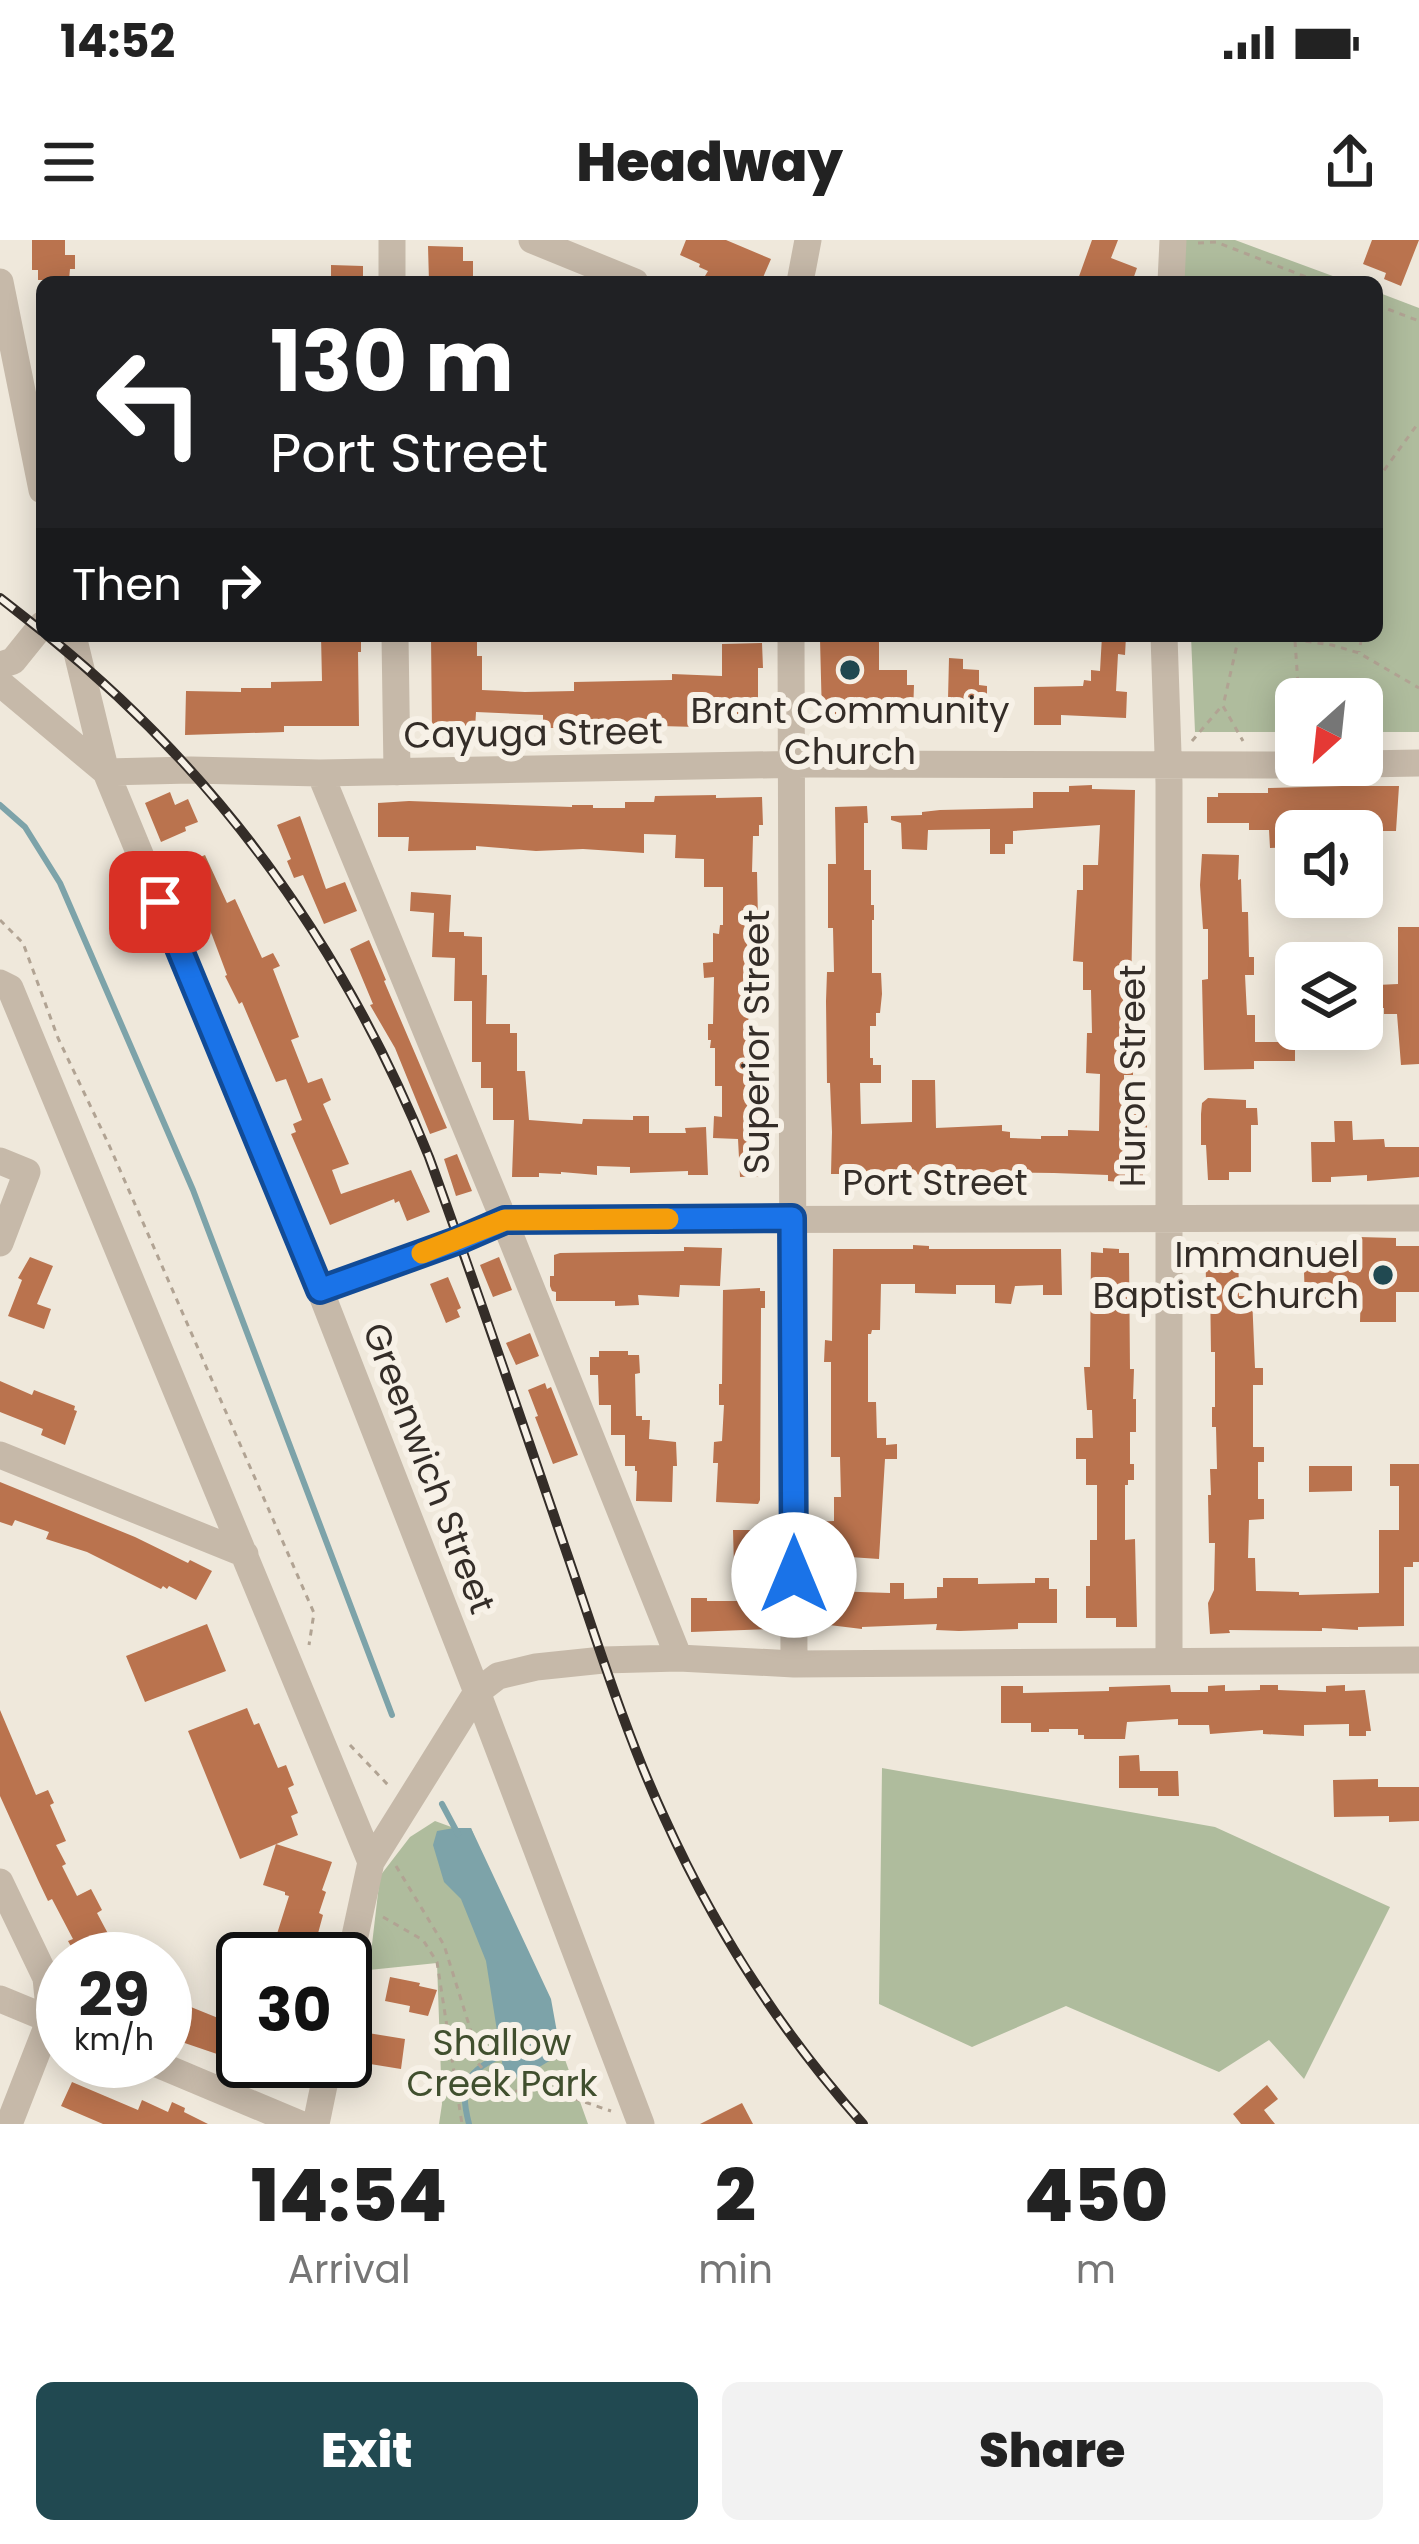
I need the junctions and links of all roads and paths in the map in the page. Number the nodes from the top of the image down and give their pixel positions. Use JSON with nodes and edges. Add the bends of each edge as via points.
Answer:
{"nodes":[{"id":1,"x":392,"y":240,"type":"edge"},
{"id":2,"x":532,"y":240,"type":"edge"},
{"id":3,"x":808,"y":240,"type":"edge"},
{"id":4,"x":1173,"y":244,"type":"edge"},
{"id":5,"x":392,"y":276,"type":"edge"},
{"id":6,"x":620,"y":276,"type":"edge"},
{"id":7,"x":801,"y":276,"type":"edge"},
{"id":8,"x":1172,"y":276,"type":"edge"},
{"id":9,"x":1304,"y":276,"type":"edge"},
{"id":10,"x":0,"y":282,"type":"edge"},
{"id":11,"x":1383,"y":307,"type":"edge"},
{"id":12,"x":1419,"y":321,"type":"edge"},
{"id":13,"x":1419,"y":422,"type":"edge"},
{"id":14,"x":36,"y":460,"type":"edge"},
{"id":15,"x":1383,"y":472,"type":"edge"},
{"id":16,"x":36,"y":632,"type":"edge"},
{"id":17,"x":74,"y":642,"type":"edge"},
{"id":18,"x":395,"y":642,"type":"edge"},
{"id":19,"x":791,"y":642,"type":"edge"},
{"id":20,"x":1165,"y":642,"type":"edge"},
{"id":21,"x":1238,"y":642,"type":"edge"},
{"id":22,"x":1295,"y":642,"type":"edge"},
{"id":23,"x":1312,"y":642,"type":"edge"},
{"id":24,"x":1335,"y":642,"type":"edge"},
{"id":25,"x":1361,"y":642,"type":"edge"},
{"id":26,"x":1334,"y":646,"type":"junction"},
{"id":27,"x":1359,"y":653,"type":"junction"},
{"id":28,"x":0,"y":664,"type":"edge"},
{"id":29,"x":1298,"y":678,"type":"edge"},
{"id":30,"x":0,"y":683,"type":"edge"},
{"id":31,"x":1419,"y":688,"type":"edge"},
{"id":32,"x":1222,"y":706,"type":"junction"},
{"id":33,"x":1419,"y":763,"type":"edge"},
{"id":34,"x":792,"y":764,"type":"junction"},
{"id":35,"x":1181,"y":764,"type":"junction"},
{"id":36,"x":1383,"y":764,"type":"edge"},
{"id":37,"x":1260,"y":765,"type":"junction"},
{"id":38,"x":1275,"y":765,"type":"edge"},
{"id":39,"x":106,"y":772,"type":"junction"},
{"id":40,"x":397,"y":772,"type":"junction"},
{"id":41,"x":320,"y":773,"type":"junction"},
{"id":42,"x":0,"y":920,"type":"edge"},
{"id":43,"x":5,"y":985,"type":"edge"},
{"id":44,"x":0,"y":1161,"type":"edge"},
{"id":45,"x":792,"y":1218,"type":"junction"},
{"id":46,"x":1168,"y":1218,"type":"junction"},
{"id":47,"x":1419,"y":1218,"type":"edge"},
{"id":48,"x":505,"y":1220,"type":"junction"},
{"id":49,"x":0,"y":1244,"type":"edge"},
{"id":50,"x":320,"y":1290,"type":"junction"},
{"id":51,"x":0,"y":1454,"type":"edge"},
{"id":52,"x":245,"y":1554,"type":"junction"},
{"id":53,"x":309,"y":1645,"type":"dead end"},
{"id":54,"x":679,"y":1658,"type":"junction"},
{"id":55,"x":1419,"y":1660,"type":"edge"},
{"id":56,"x":1169,"y":1661,"type":"junction"},
{"id":57,"x":794,"y":1664,"type":"junction"},
{"id":58,"x":477,"y":1692,"type":"junction"},
{"id":59,"x":344,"y":1740,"type":"dead end"},
{"id":60,"x":407,"y":1804,"type":"junction"},
{"id":61,"x":376,"y":1853,"type":"junction"},
{"id":62,"x":0,"y":1882,"type":"edge"},
{"id":63,"x":361,"y":1904,"type":"junction"},
{"id":64,"x":355,"y":1932,"type":"edge"},
{"id":65,"x":36,"y":1957,"type":"edge"},
{"id":66,"x":0,"y":1999,"type":"edge"},
{"id":67,"x":36,"y":2014,"type":"edge"},
{"id":68,"x":36,"y":2065,"type":"edge"},
{"id":69,"x":192,"y":2079,"type":"edge"},
{"id":70,"x":323,"y":2088,"type":"edge"},
{"id":71,"x":640,"y":2122,"type":"edge"},
{"id":72,"x":9,"y":2124,"type":"edge"},
{"id":73,"x":300,"y":2124,"type":"edge"},
{"id":74,"x":316,"y":2124,"type":"edge"},
{"id":75,"x":462,"y":2124,"type":"edge"}],
"edges":[{"from":1,"to":5,"type":"street"},
{"from":2,"to":6,"type":"street"},
{"from":3,"to":7,"type":"street"},
{"from":4,"to":8,"type":"street"},
{"from":4,"to":9,"type":"path","via":[[1216,242]]},
{"from":10,"to":14,"type":"street"},
{"from":11,"to":12,"type":"path"},
{"from":13,"to":15,"type":"path"},
{"from":16,"to":28,"type":"street","via":[[13,661]]},
{"from":17,"to":39,"type":"street"},
{"from":18,"to":40,"type":"street"},
{"from":19,"to":34,"type":"street","name":"Superior Street"},
{"from":20,"to":35,"type":"street","name":"Huron Street"},
{"from":21,"to":32,"type":"path"},
{"from":22,"to":29,"type":"path"},
{"from":23,"to":26,"type":"path"},
{"from":24,"to":26,"type":"path"},
{"from":25,"to":27,"type":"path"},
{"from":26,"to":27,"type":"path"},
{"from":27,"to":31,"type":"path"},
{"from":30,"to":39,"type":"street","name":"Greenwich Street"},
{"from":32,"to":35,"type":"path"},
{"from":32,"to":37,"type":"path"},
{"from":33,"to":36,"type":"street"},
{"from":34,"to":35,"type":"street","name":"Cayuga Street"},
{"from":34,"to":40,"type":"street","name":"Cayuga Street"},
{"from":34,"to":45,"type":"street","name":"Superior Street"},
{"from":35,"to":37,"type":"street","name":"Cayuga Street"},
{"from":35,"to":46,"type":"street","name":"Huron Street"},
{"from":37,"to":38,"type":"street","name":"Cayuga Street"},
{"from":39,"to":41,"type":"street","name":"Cayuga Street"},
{"from":39,"to":50,"type":"street","name":"Greenwich Street"},
{"from":40,"to":41,"type":"street","name":"Cayuga Street"},
{"from":41,"to":48,"type":"street"},
{"from":42,"to":53,"type":"path","via":[[23,943],[58,1039],[314,1613]]},
{"from":43,"to":52,"type":"street"},
{"from":44,"to":49,"type":"street","via":[[27,1172]]},
{"from":45,"to":46,"type":"street","name":"Port Street"},
{"from":45,"to":48,"type":"street","name":"Port Street"},
{"from":45,"to":57,"type":"street","name":"Superior Street"},
{"from":46,"to":47,"type":"street","name":"Port Street"},
{"from":46,"to":56,"type":"street","name":"Huron Street"},
{"from":48,"to":50,"type":"street","name":"Port Street"},
{"from":48,"to":54,"type":"street"},
{"from":50,"to":58,"type":"street","name":"Greenwich Street"},
{"from":51,"to":52,"type":"street"},
{"from":52,"to":61,"type":"street"},
{"from":54,"to":57,"type":"street"},
{"from":54,"to":58,"type":"street","via":[[536,1667],[498,1676]]},
{"from":55,"to":56,"type":"street"},
{"from":56,"to":57,"type":"street"},
{"from":58,"to":60,"type":"street"},
{"from":58,"to":71,"type":"street","name":"Greenwich Street"},
{"from":59,"to":60,"type":"path"},
{"from":60,"to":61,"type":"street"},
{"from":61,"to":63,"type":"street"},
{"from":61,"to":71,"type":"path","via":[[444,1945],[477,2062],[494,2082],[509,2091],[552,2091]]},
{"from":62,"to":65,"type":"street"},
{"from":63,"to":64,"type":"street"},
{"from":63,"to":75,"type":"path","via":[[423,1940],[437,1962]]},
{"from":66,"to":67,"type":"street"},
{"from":68,"to":72,"type":"street"},
{"from":69,"to":73,"type":"street"},
{"from":70,"to":74,"type":"street"}]}
